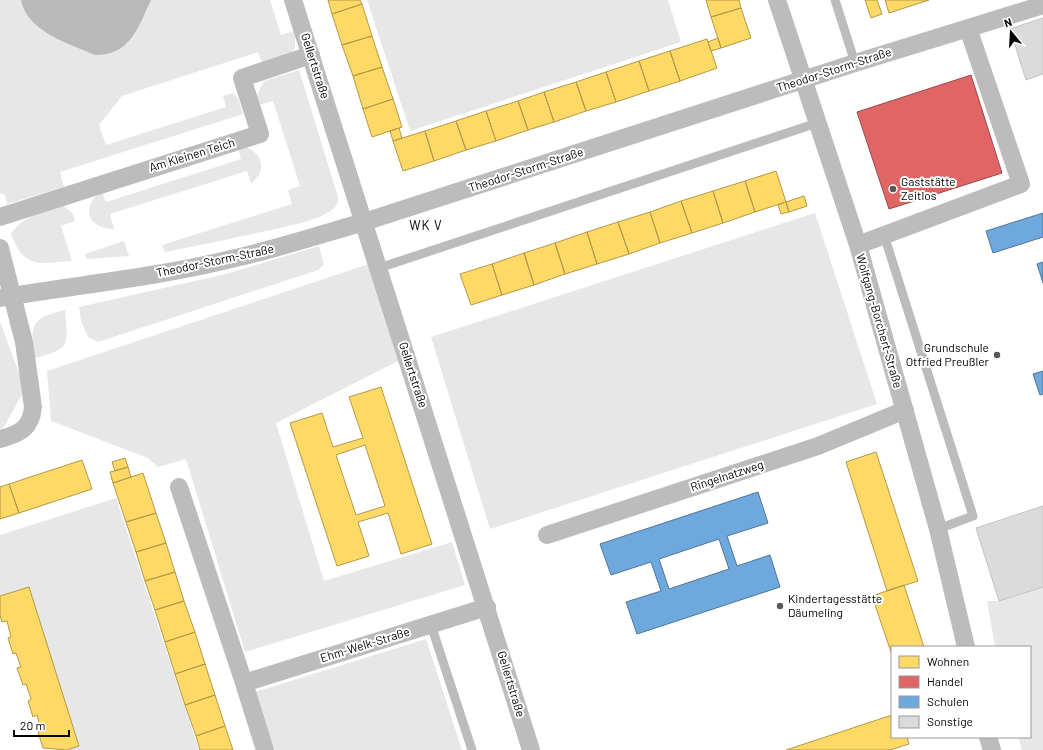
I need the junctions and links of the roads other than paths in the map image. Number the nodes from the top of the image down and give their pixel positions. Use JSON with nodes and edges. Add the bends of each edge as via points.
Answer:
{"nodes":[{"id":1,"x":293,"y":0,"type":"edge"},
{"id":2,"x":777,"y":0,"type":"edge"},
{"id":3,"x":835,"y":0,"type":"edge"},
{"id":4,"x":1043,"y":5,"type":"edge"},
{"id":5,"x":968,"y":28,"type":"junction"},
{"id":6,"x":311,"y":55,"type":"junction"},
{"id":7,"x":855,"y":63,"type":"junction"},
{"id":8,"x":803,"y":80,"type":"junction"},
{"id":9,"x":818,"y":123,"type":"junction"},
{"id":10,"x":0,"y":217,"type":"edge"},
{"id":11,"x":364,"y":222,"type":"junction"},
{"id":12,"x":884,"y":235,"type":"junction"},
{"id":13,"x":858,"y":245,"type":"junction"},
{"id":14,"x":0,"y":248,"type":"edge"},
{"id":15,"x":379,"y":268,"type":"junction"},
{"id":16,"x":6,"y":297,"type":"edge"},
{"id":17,"x":904,"y":410,"type":"junction"},
{"id":18,"x":0,"y":439,"type":"edge"},
{"id":19,"x":179,"y":487,"type":"dead end"},
{"id":20,"x":938,"y":529,"type":"junction"},
{"id":21,"x":548,"y":535,"type":"dead end"},
{"id":22,"x":487,"y":607,"type":"junction"},
{"id":23,"x":431,"y":625,"type":"junction"},
{"id":24,"x":966,"y":646,"type":"edge"},
{"id":25,"x":244,"y":683,"type":"junction"},
{"id":26,"x":988,"y":738,"type":"edge"},
{"id":27,"x":265,"y":750,"type":"edge"},
{"id":28,"x":472,"y":750,"type":"edge"},
{"id":29,"x":531,"y":750,"type":"edge"},
{"id":30,"x":992,"y":750,"type":"edge"}],
"edges":[{"from":1,"to":6,"type":"street","name":"Gellertstraße"},
{"from":2,"to":8,"type":"street","name":"Wolfgang-Borchert-Straße"},
{"from":3,"to":7,"type":"lane"},
{"from":4,"to":5,"type":"street","name":"Theodor-Storm-Straße"},
{"from":5,"to":7,"type":"street","name":"Theodor-Storm-Straße"},
{"from":5,"to":12,"type":"street","via":[[1021,184]]},
{"from":6,"to":10,"type":"street","name":"Am Kleinen Teich","via":[[242,78],[260,134]]},
{"from":6,"to":11,"type":"street","name":"Gellertstraße"},
{"from":7,"to":8,"type":"street","name":"Theodor-Storm-Straße"},
{"from":8,"to":9,"type":"street","name":"Wolfgang-Borchert-Straße"},
{"from":8,"to":11,"type":"street","name":"Theodor-Storm-Straße"},
{"from":9,"to":13,"type":"street","name":"Wolfgang-Borchert-Straße"},
{"from":9,"to":15,"type":"lane"},
{"from":11,"to":15,"type":"street","name":"Gellertstraße"},
{"from":11,"to":16,"type":"street","name":"Theodor-Storm-Straße","via":[[226,260]]},
{"from":12,"to":13,"type":"street"},
{"from":12,"to":20,"type":"lane","via":[[974,516]]},
{"from":13,"to":17,"type":"street","name":"Wolfgang-Borchert-Straße"},
{"from":14,"to":16,"type":"street"},
{"from":15,"to":22,"type":"street","name":"Gellertstraße"},
{"from":16,"to":18,"type":"street","via":[[24,342],[32,417],[21,431]]},
{"from":17,"to":20,"type":"street","name":"Wolfgang-Borchert-Straße"},
{"from":17,"to":21,"type":"street","name":"Ringelnatzweg","via":[[818,446]]},
{"from":19,"to":25,"type":"street"},
{"from":20,"to":24,"type":"street","name":"Wolfgang-Borchert-Straße"},
{"from":22,"to":23,"type":"street","name":"Ehm-Welk-Straße"},
{"from":22,"to":29,"type":"street","name":"Gellertstraße"},
{"from":23,"to":25,"type":"street","name":"Ehm-Welk-Straße"},
{"from":23,"to":28,"type":"lane"},
{"from":25,"to":27,"type":"street"},
{"from":26,"to":30,"type":"street"}]}
